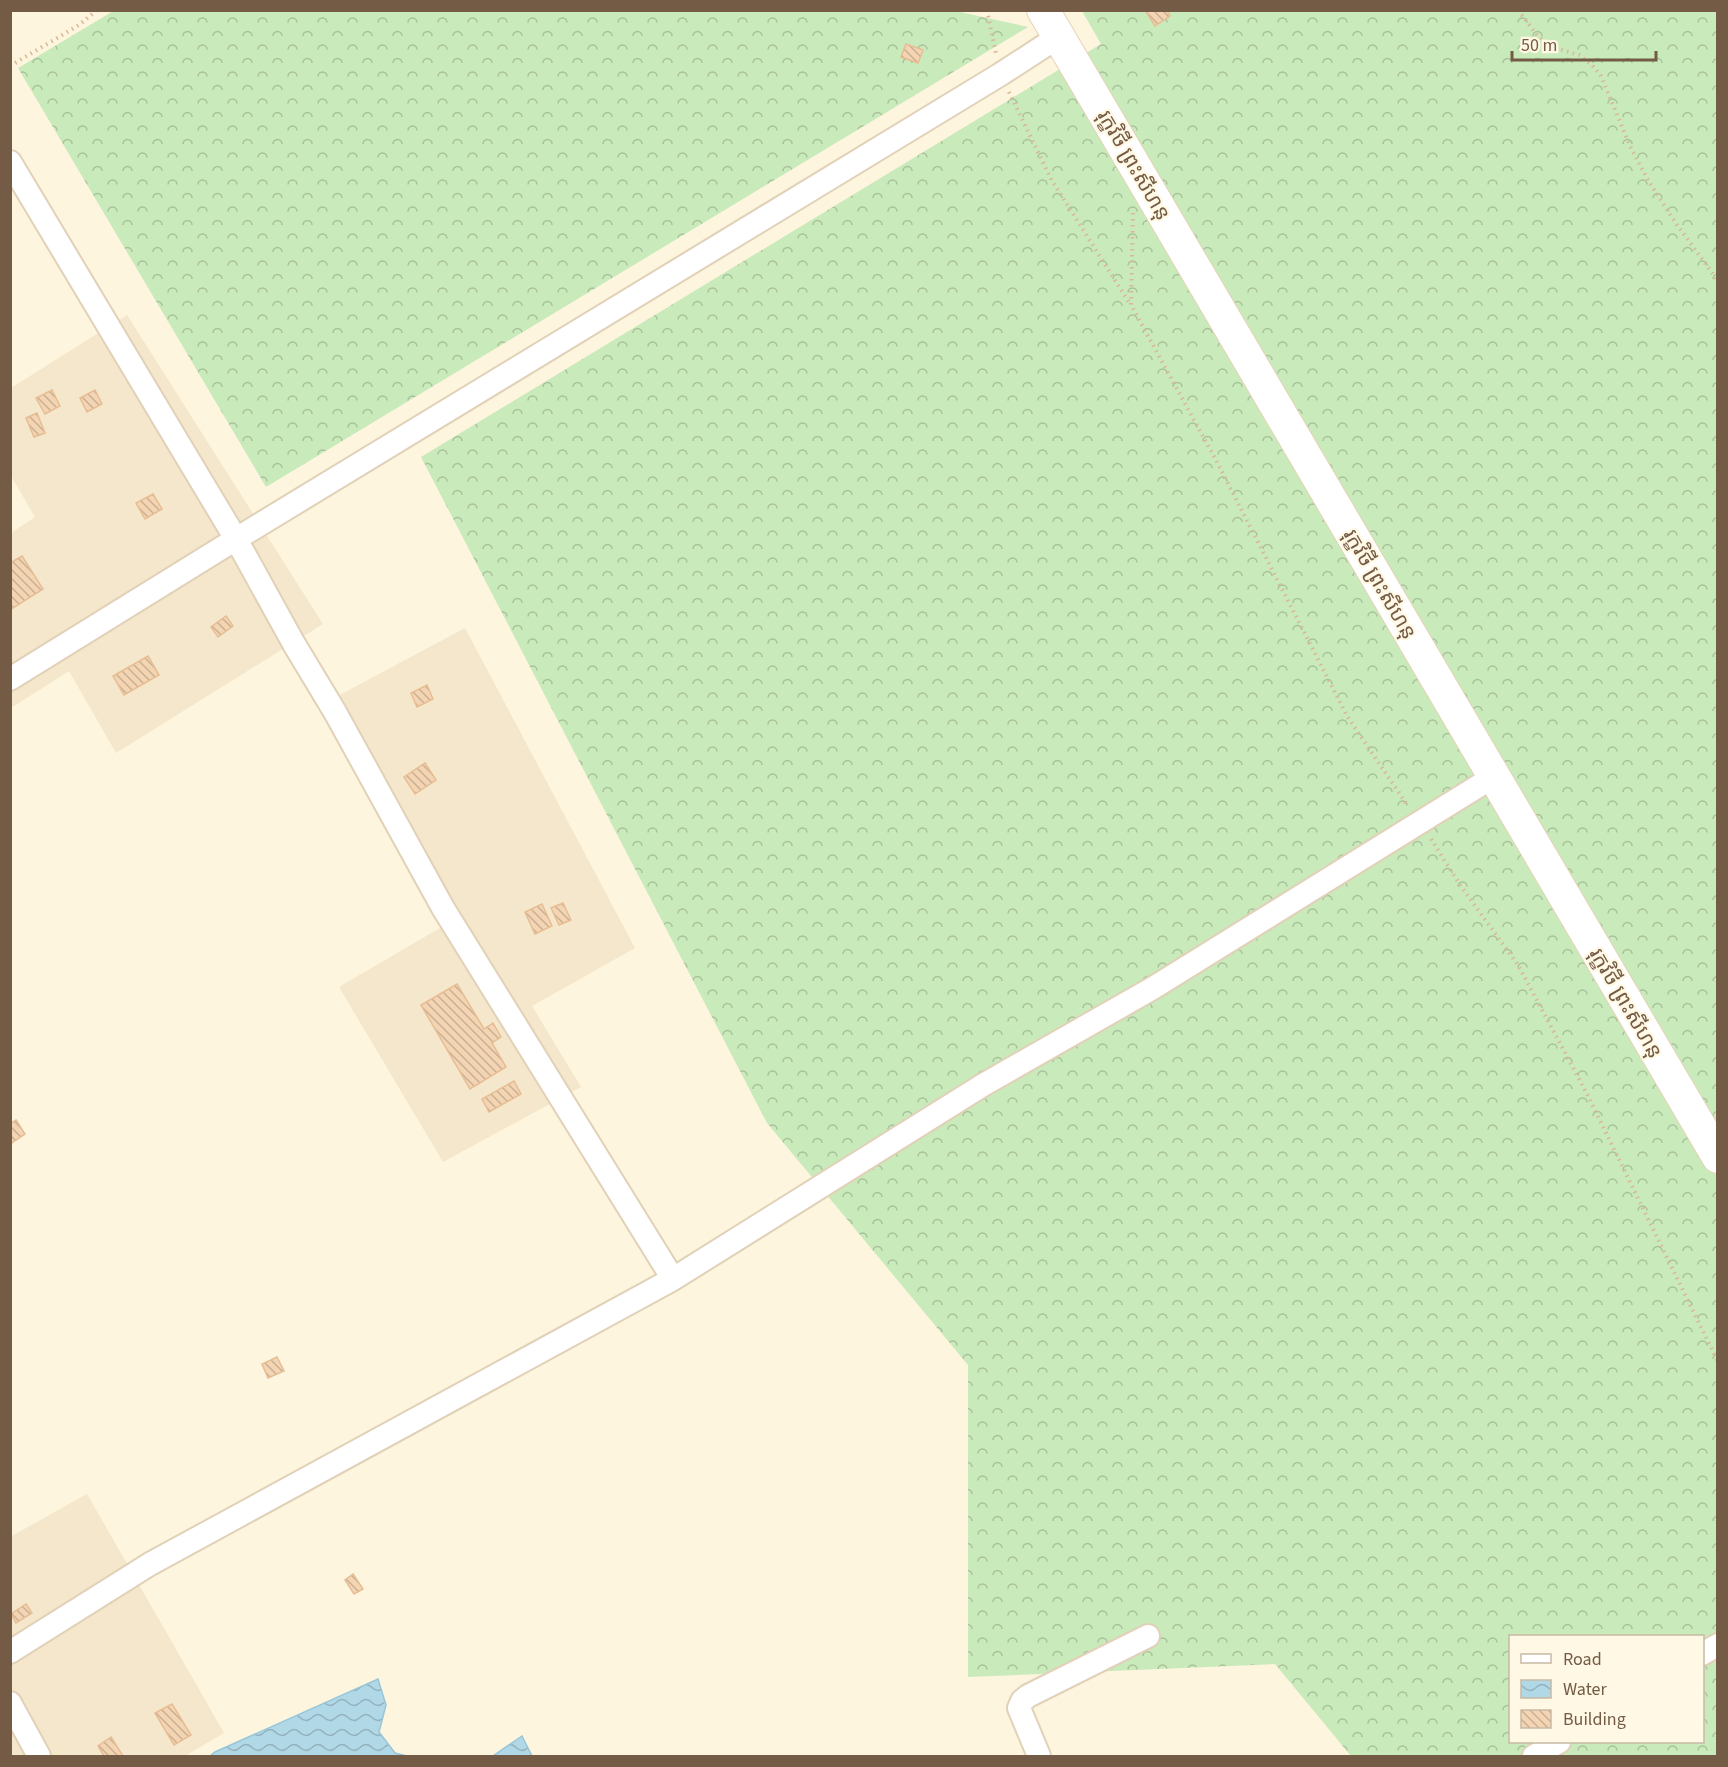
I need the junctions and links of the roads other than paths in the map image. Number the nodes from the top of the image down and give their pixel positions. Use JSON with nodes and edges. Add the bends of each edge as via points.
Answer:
{"nodes":[{"id":1,"x":1043,"y":10,"type":"edge"},
{"id":2,"x":1058,"y":37,"type":"junction"},
{"id":3,"x":10,"y":162,"type":"edge"},
{"id":4,"x":236,"y":539,"type":"junction"},
{"id":5,"x":10,"y":679,"type":"edge"},
{"id":6,"x":1493,"y":777,"type":"junction"},
{"id":7,"x":1718,"y":1158,"type":"edge"},
{"id":8,"x":673,"y":1279,"type":"junction"},
{"id":9,"x":1148,"y":1636,"type":"dead end"},
{"id":10,"x":1718,"y":1645,"type":"edge"},
{"id":11,"x":10,"y":1652,"type":"edge"},
{"id":12,"x":1704,"y":1653,"type":"edge"},
{"id":13,"x":10,"y":1703,"type":"edge"},
{"id":14,"x":1557,"y":1743,"type":"edge"},
{"id":15,"x":39,"y":1756,"type":"edge"},
{"id":16,"x":1040,"y":1756,"type":"edge"},
{"id":17,"x":1534,"y":1756,"type":"edge"}],
"edges":[{"from":1,"to":2,"type":"street","name":"រុក្ខវិថី ព្រះសីហនុ"},
{"from":2,"to":4,"type":"street"},
{"from":2,"to":6,"type":"street","name":"រុក្ខវិថី ព្រះសីហនុ"},
{"from":3,"to":4,"type":"street"},
{"from":4,"to":5,"type":"street"},
{"from":4,"to":8,"type":"street","via":[[443,908]]},
{"from":6,"to":7,"type":"street","name":"រុក្ខវិថី ព្រះសីហនុ"},
{"from":6,"to":8,"type":"street","via":[[1153,988],[983,1085]]},
{"from":8,"to":11,"type":"street","via":[[150,1564]]},
{"from":9,"to":16,"type":"street","via":[[1022,1701],[1019,1708]]},
{"from":10,"to":12,"type":"street"},
{"from":13,"to":15,"type":"street"},
{"from":14,"to":17,"type":"street"}]}
